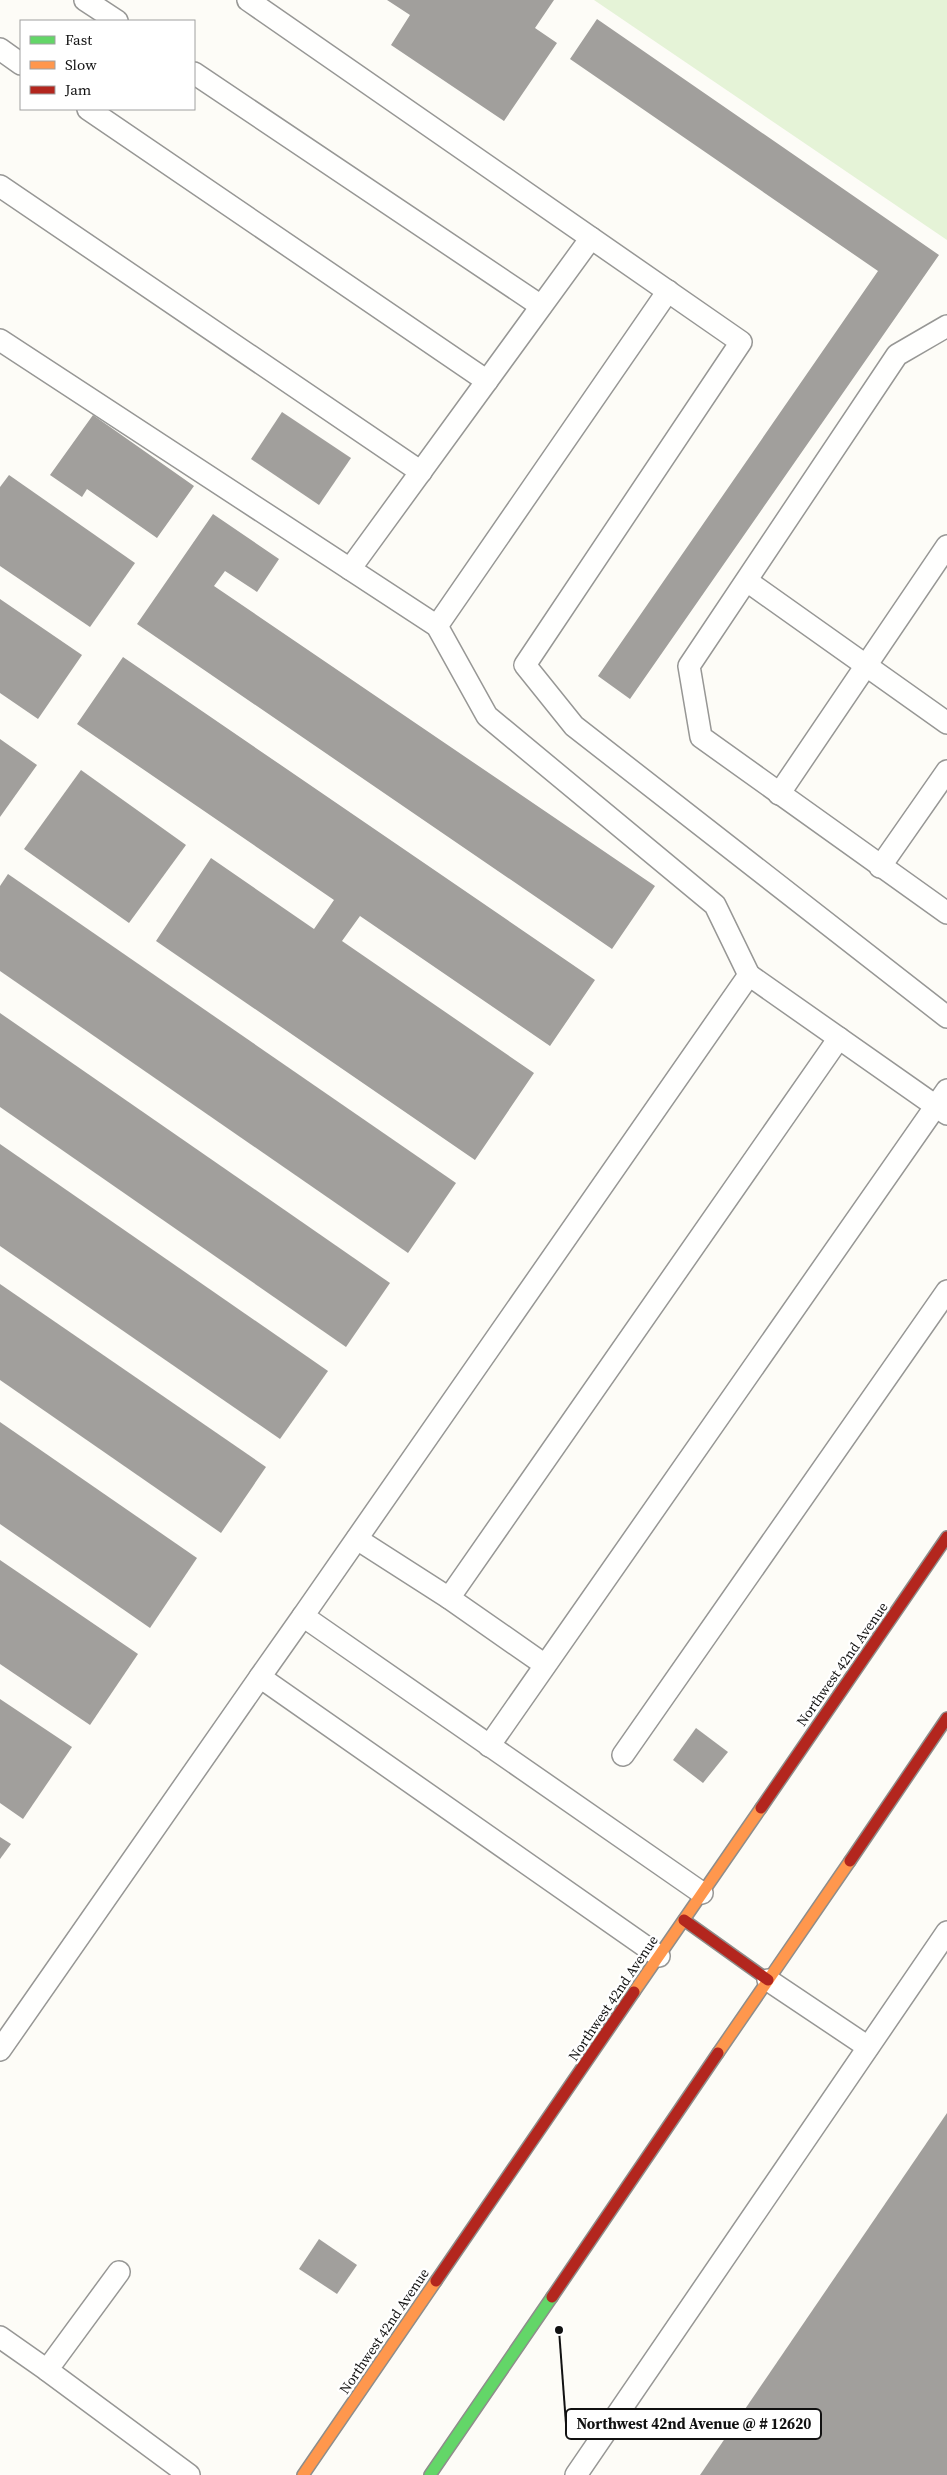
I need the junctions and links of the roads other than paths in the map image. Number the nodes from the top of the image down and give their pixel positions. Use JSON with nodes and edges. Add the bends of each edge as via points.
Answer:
{"nodes":[{"id":1,"x":85,"y":0,"type":"edge"},
{"id":2,"x":248,"y":0,"type":"edge"},
{"id":3,"x":115,"y":20,"type":"edge"},
{"id":4,"x":0,"y":49,"type":"edge"},
{"id":5,"x":20,"y":63,"type":"edge"},
{"id":6,"x":195,"y":74,"type":"edge"},
{"id":7,"x":89,"y":110,"type":"edge"},
{"id":8,"x":0,"y":186,"type":"edge"},
{"id":9,"x":591,"y":238,"type":"junction"},
{"id":10,"x":668,"y":291,"type":"junction"},
{"id":11,"x":542,"y":306,"type":"junction"},
{"id":12,"x":947,"y":326,"type":"edge"},
{"id":13,"x":0,"y":340,"type":"edge"},
{"id":14,"x":488,"y":380,"type":"junction"},
{"id":15,"x":421,"y":472,"type":"junction"},
{"id":16,"x":947,"y":546,"type":"edge"},
{"id":17,"x":350,"y":570,"type":"junction"},
{"id":18,"x":747,"y":581,"type":"junction"},
{"id":19,"x":437,"y":626,"type":"junction"},
{"id":20,"x":866,"y":666,"type":"junction"},
{"id":21,"x":947,"y":723,"type":"edge"},
{"id":22,"x":947,"y":771,"type":"edge"},
{"id":23,"x":779,"y":794,"type":"junction"},
{"id":24,"x":880,"y":867,"type":"junction"},
{"id":25,"x":947,"y":913,"type":"edge"},
{"id":26,"x":749,"y":976,"type":"junction"},
{"id":27,"x":947,"y":1017,"type":"edge"},
{"id":28,"x":839,"y":1038,"type":"junction"},
{"id":29,"x":943,"y":1103,"type":"edge"},
{"id":30,"x":947,"y":1291,"type":"edge"},
{"id":31,"x":947,"y":1537,"type":"edge"},
{"id":32,"x":357,"y":1539,"type":"junction"},
{"id":33,"x":449,"y":1598,"type":"junction"},
{"id":34,"x":303,"y":1616,"type":"junction"},
{"id":35,"x":545,"y":1665,"type":"junction"},
{"id":36,"x":260,"y":1678,"type":"junction"},
{"id":37,"x":947,"y":1718,"type":"edge"},
{"id":38,"x":489,"y":1746,"type":"junction"},
{"id":39,"x":623,"y":1754,"type":"dead end"},
{"id":40,"x":702,"y":1894,"type":"junction"},
{"id":41,"x":684,"y":1920,"type":"junction"},
{"id":42,"x":947,"y":1932,"type":"edge"},
{"id":43,"x":660,"y":1956,"type":"junction"},
{"id":44,"x":768,"y":1980,"type":"junction"},
{"id":45,"x":868,"y":2047,"type":"junction"},
{"id":46,"x":0,"y":2050,"type":"edge"},
{"id":47,"x":119,"y":2272,"type":"dead end"},
{"id":48,"x":0,"y":2337,"type":"edge"},
{"id":49,"x":47,"y":2370,"type":"junction"},
{"id":50,"x":189,"y":2475,"type":"edge"},
{"id":51,"x":303,"y":2475,"type":"edge"},
{"id":52,"x":430,"y":2475,"type":"edge"},
{"id":53,"x":576,"y":2475,"type":"edge"}],
"edges":[{"from":1,"to":3,"type":"lane"},
{"from":2,"to":9,"type":"lane"},
{"from":4,"to":5,"type":"lane"},
{"from":6,"to":11,"type":"lane"},
{"from":7,"to":14,"type":"lane"},
{"from":8,"to":15,"type":"lane"},
{"from":9,"to":10,"type":"lane"},
{"from":9,"to":11,"type":"lane"},
{"from":10,"to":19,"type":"lane"},
{"from":10,"to":27,"type":"lane","via":[[741,342],[525,665],[574,726]]},
{"from":11,"to":14,"type":"lane"},
{"from":12,"to":18,"type":"lane","via":[[897,355]]},
{"from":13,"to":17,"type":"lane"},
{"from":14,"to":15,"type":"lane"},
{"from":15,"to":17,"type":"lane"},
{"from":16,"to":20,"type":"lane"},
{"from":17,"to":19,"type":"lane"},
{"from":18,"to":20,"type":"lane"},
{"from":18,"to":23,"type":"lane","via":[[689,666],[701,737]]},
{"from":19,"to":26,"type":"lane","via":[[487,716],[715,905]]},
{"from":20,"to":21,"type":"lane"},
{"from":20,"to":23,"type":"lane"},
{"from":22,"to":24,"type":"lane"},
{"from":23,"to":24,"type":"lane"},
{"from":24,"to":25,"type":"lane"},
{"from":26,"to":28,"type":"lane"},
{"from":26,"to":32,"type":"lane"},
{"from":28,"to":29,"type":"lane"},
{"from":28,"to":33,"type":"lane"},
{"from":29,"to":35,"type":"lane"},
{"from":30,"to":39,"type":"lane"},
{"from":31,"to":40,"type":"main road","name":"Northwest 42nd Avenue"},
{"from":32,"to":33,"type":"lane"},
{"from":32,"to":34,"type":"lane"},
{"from":33,"to":35,"type":"lane"},
{"from":34,"to":36,"type":"lane"},
{"from":34,"to":38,"type":"lane"},
{"from":35,"to":38,"type":"lane"},
{"from":36,"to":43,"type":"lane"},
{"from":36,"to":46,"type":"lane"},
{"from":37,"to":44,"type":"main road"},
{"from":38,"to":40,"type":"lane"},
{"from":40,"to":41,"type":"main road","name":"Northwest 42nd Avenue"},
{"from":41,"to":43,"type":"main road","name":"Northwest 42nd Avenue"},
{"from":41,"to":44,"type":"main road"},
{"from":42,"to":45,"type":"lane"},
{"from":43,"to":51,"type":"main road","name":"Northwest 42nd Avenue"},
{"from":44,"to":45,"type":"lane"},
{"from":44,"to":52,"type":"main road"},
{"from":45,"to":53,"type":"lane"},
{"from":47,"to":49,"type":"lane"},
{"from":48,"to":49,"type":"lane"},
{"from":49,"to":50,"type":"lane"}]}
